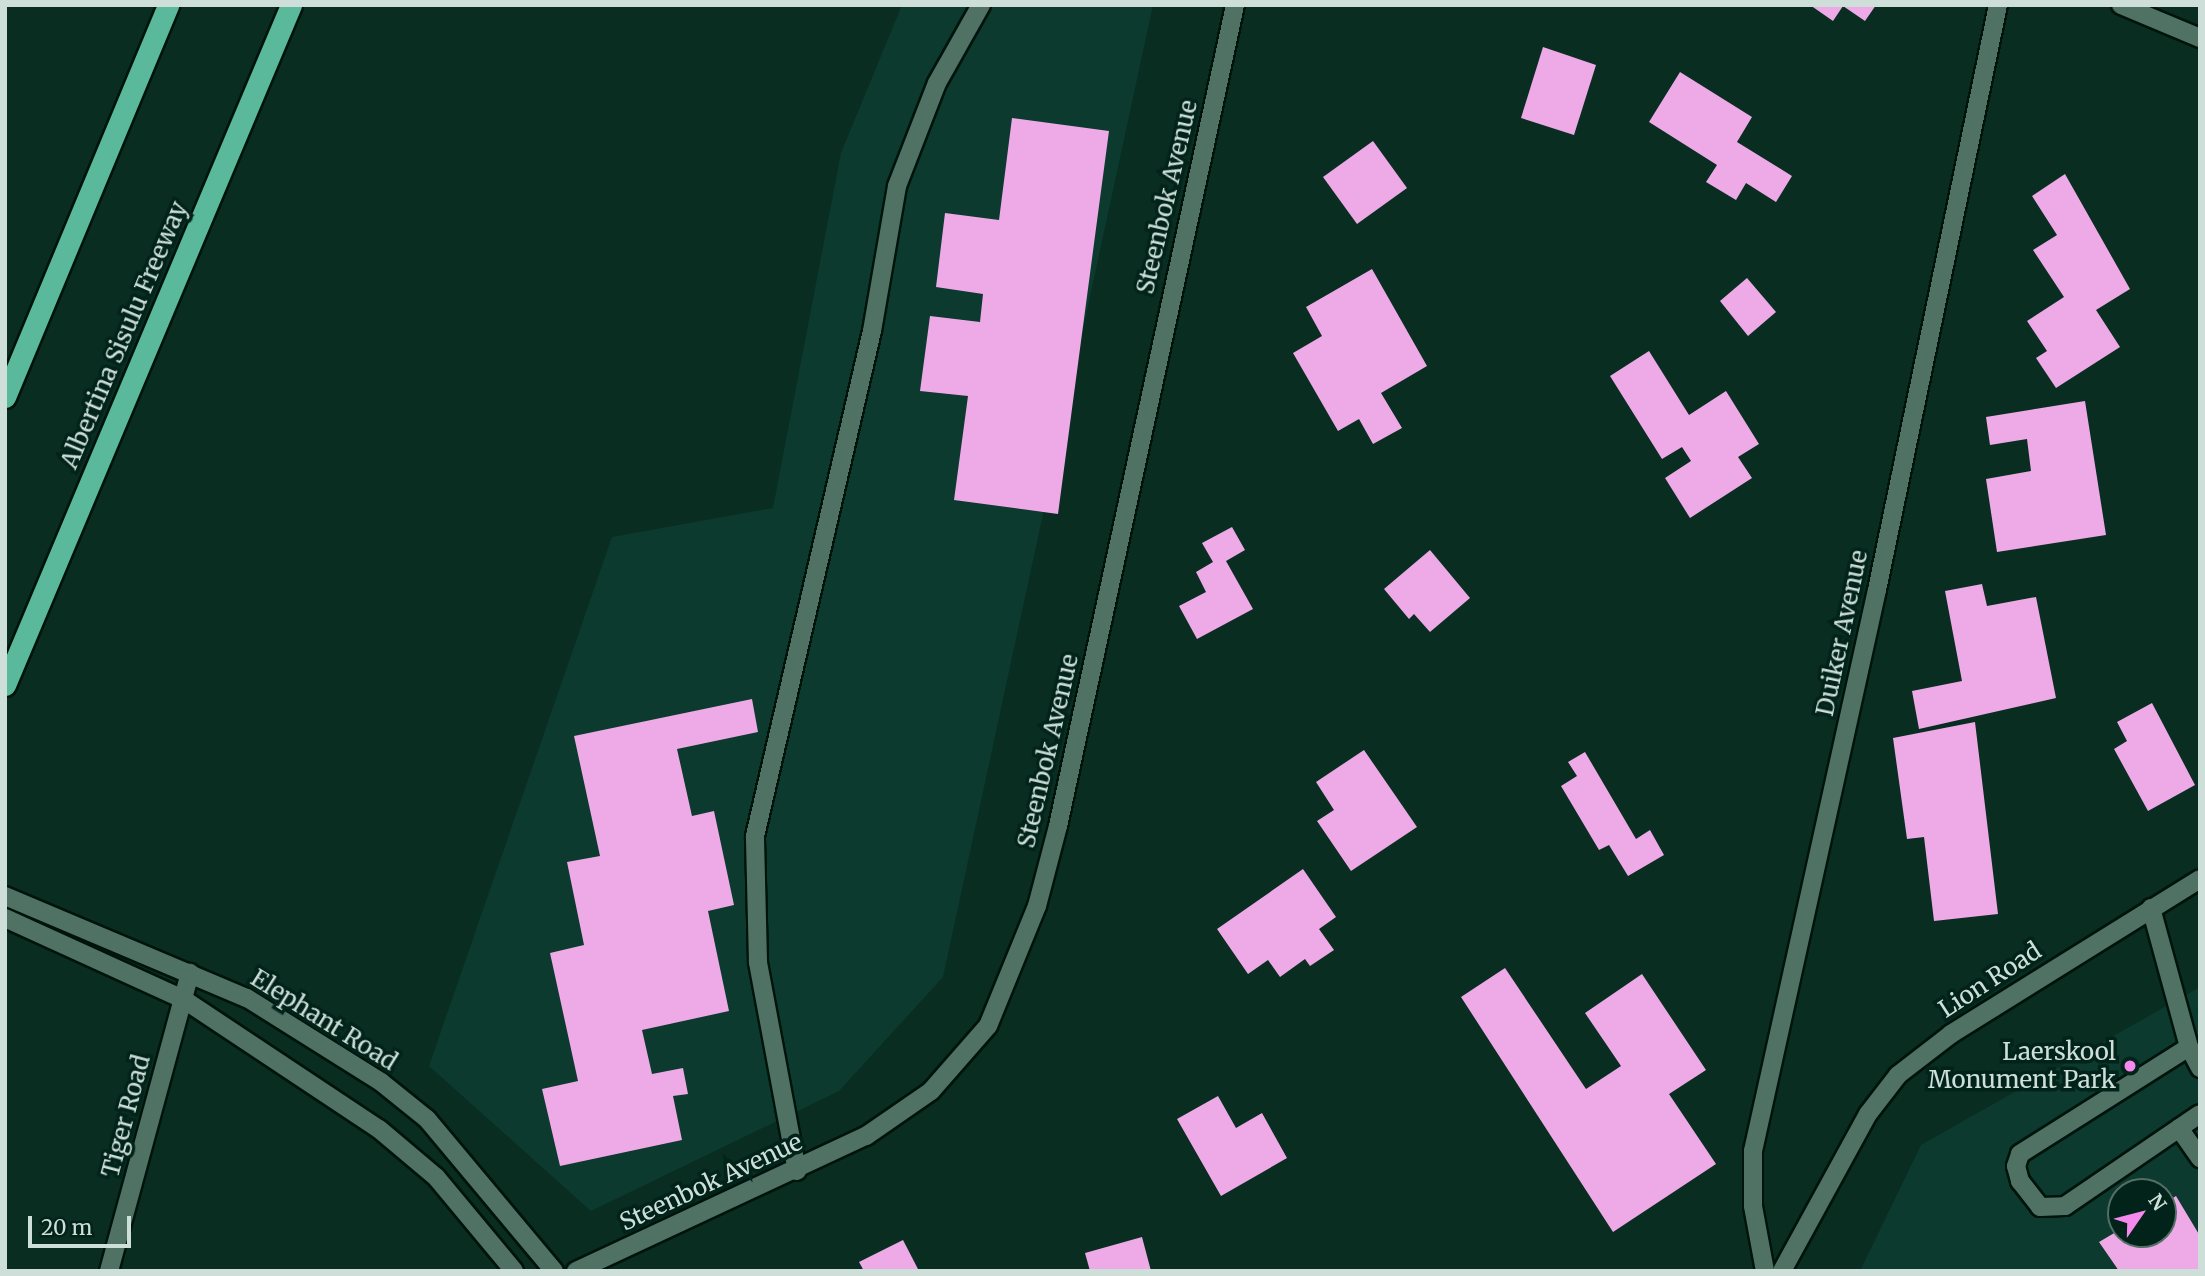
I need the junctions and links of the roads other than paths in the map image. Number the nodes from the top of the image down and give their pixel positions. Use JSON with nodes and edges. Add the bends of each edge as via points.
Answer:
{"nodes":[{"id":1,"x":168,"y":5,"type":"edge"},
{"id":2,"x":291,"y":5,"type":"edge"},
{"id":3,"x":981,"y":5,"type":"edge"},
{"id":4,"x":1235,"y":5,"type":"edge"},
{"id":5,"x":1998,"y":5,"type":"edge"},
{"id":6,"x":2122,"y":5,"type":"edge"},
{"id":7,"x":2200,"y":38,"type":"edge"},
{"id":8,"x":5,"y":397,"type":"edge"},
{"id":9,"x":5,"y":685,"type":"edge"},
{"id":10,"x":2200,"y":879,"type":"edge"},
{"id":11,"x":5,"y":896,"type":"edge"},
{"id":12,"x":2151,"y":908,"type":"junction"},
{"id":13,"x":5,"y":918,"type":"edge"},
{"id":14,"x":190,"y":973,"type":"junction"},
{"id":15,"x":183,"y":999,"type":"junction"},
{"id":16,"x":2189,"y":1047,"type":"junction"},
{"id":17,"x":2200,"y":1068,"type":"edge"},
{"id":18,"x":2200,"y":1114,"type":"edge"},
{"id":19,"x":2179,"y":1128,"type":"junction"},
{"id":20,"x":2200,"y":1158,"type":"edge"},
{"id":21,"x":797,"y":1171,"type":"junction"},
{"id":22,"x":109,"y":1271,"type":"edge"},
{"id":23,"x":514,"y":1271,"type":"edge"},
{"id":24,"x":554,"y":1271,"type":"edge"},
{"id":25,"x":576,"y":1271,"type":"edge"},
{"id":26,"x":1765,"y":1271,"type":"edge"},
{"id":27,"x":1782,"y":1271,"type":"edge"}],
"edges":[{"from":1,"to":8,"type":"highway"},
{"from":2,"to":9,"type":"highway","name":"Albertina Sisulu Freeway"},
{"from":3,"to":21,"type":"street","via":[[937,83],[897,186],[872,331],[755,836],[758,962]]},
{"from":4,"to":21,"type":"street","name":"Steenbok Avenue","via":[[1058,827],[1011,978],[988,1027],[931,1091],[866,1136]]},
{"from":5,"to":26,"type":"street","name":"Duiker Avenue","via":[[1877,590],[1753,1151],[1753,1206]]},
{"from":6,"to":7,"type":"street"},
{"from":10,"to":12,"type":"street","name":"Lion Road"},
{"from":11,"to":14,"type":"street","name":"Elephant Road"},
{"from":12,"to":16,"type":"street"},
{"from":12,"to":27,"type":"street","name":"Lion Road","via":[[1951,1034],[1898,1075],[1868,1114]]},
{"from":13,"to":15,"type":"street"},
{"from":14,"to":15,"type":"street","name":"Tiger Road"},
{"from":14,"to":24,"type":"street","name":"Elephant Road","via":[[247,998],[313,1037],[427,1119]]},
{"from":15,"to":22,"type":"street","name":"Tiger Road"},
{"from":15,"to":23,"type":"street","via":[[407,1148]]},
{"from":16,"to":17,"type":"street"},
{"from":16,"to":19,"type":"street","via":[[2020,1154],[2016,1166],[2020,1181],[2040,1207],[2065,1206]]},
{"from":18,"to":19,"type":"street"},
{"from":19,"to":20,"type":"street"},
{"from":21,"to":25,"type":"street","name":"Steenbok Avenue"}]}
